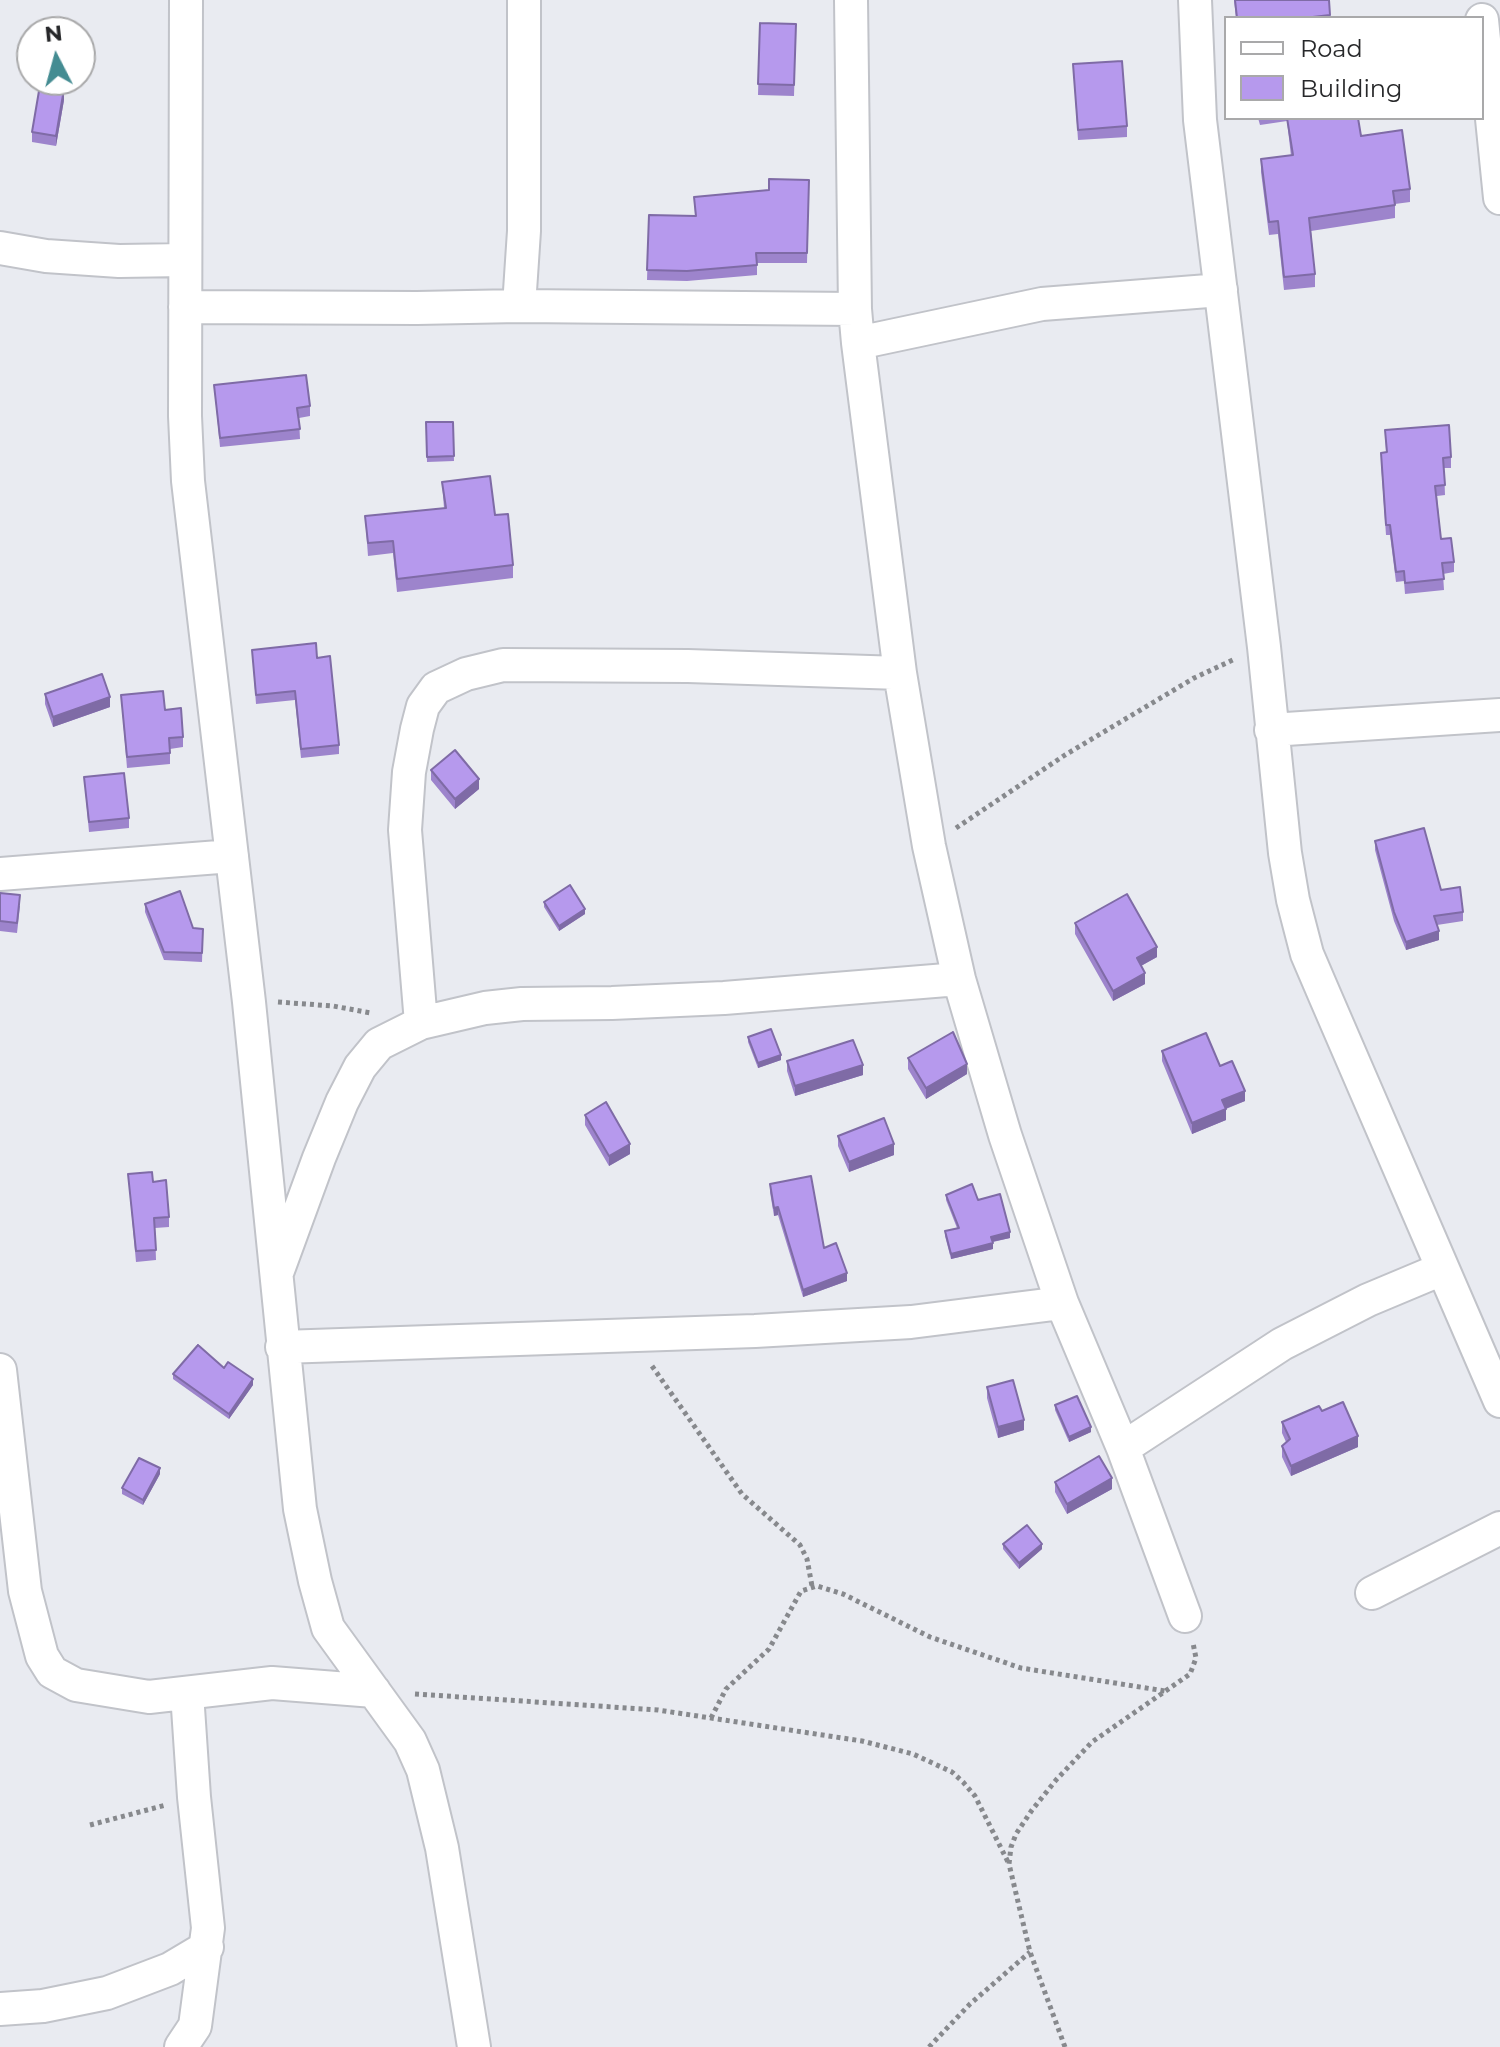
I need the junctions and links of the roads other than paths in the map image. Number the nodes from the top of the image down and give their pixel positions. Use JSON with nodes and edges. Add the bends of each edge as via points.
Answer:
{"nodes":[{"id":1,"x":186,"y":0,"type":"edge"},
{"id":2,"x":524,"y":0,"type":"edge"},
{"id":3,"x":851,"y":0,"type":"edge"},
{"id":4,"x":1195,"y":0,"type":"edge"},
{"id":5,"x":1484,"y":39,"type":"edge"},
{"id":6,"x":1500,"y":198,"type":"edge"},
{"id":7,"x":0,"y":248,"type":"edge"},
{"id":8,"x":185,"y":260,"type":"junction"},
{"id":9,"x":1221,"y":290,"type":"junction"},
{"id":10,"x":519,"y":306,"type":"junction"},
{"id":11,"x":185,"y":307,"type":"junction"},
{"id":12,"x":855,"y":309,"type":"junction"},
{"id":13,"x":858,"y":343,"type":"junction"},
{"id":14,"x":900,"y":673,"type":"junction"},
{"id":15,"x":1500,"y":715,"type":"edge"},
{"id":16,"x":1271,"y":730,"type":"junction"},
{"id":17,"x":232,"y":856,"type":"junction"},
{"id":18,"x":0,"y":874,"type":"edge"},
{"id":19,"x":959,"y":979,"type":"junction"},
{"id":20,"x":421,"y":1023,"type":"junction"},
{"id":21,"x":1442,"y":1269,"type":"junction"},
{"id":22,"x":275,"y":1279,"type":"junction"},
{"id":23,"x":1062,"y":1303,"type":"junction"},
{"id":24,"x":282,"y":1347,"type":"junction"},
{"id":25,"x":0,"y":1370,"type":"edge"},
{"id":26,"x":1500,"y":1401,"type":"edge"},
{"id":27,"x":1123,"y":1448,"type":"junction"},
{"id":28,"x":1500,"y":1528,"type":"edge"},
{"id":29,"x":1372,"y":1593,"type":"dead end"},
{"id":30,"x":1185,"y":1616,"type":"road end"},
{"id":31,"x":374,"y":1691,"type":"junction"},
{"id":32,"x":187,"y":1693,"type":"junction"},
{"id":33,"x":207,"y":1947,"type":"junction"},
{"id":34,"x":0,"y":2009,"type":"edge"},
{"id":35,"x":181,"y":2047,"type":"edge"},
{"id":36,"x":474,"y":2047,"type":"edge"}],
"edges":[{"from":1,"to":8,"type":"street"},
{"from":2,"to":10,"type":"street"},
{"from":3,"to":12,"type":"street"},
{"from":4,"to":9,"type":"street","via":[[1200,120]]},
{"from":5,"to":6,"type":"street"},
{"from":7,"to":8,"type":"street","via":[[90,259]]},
{"from":8,"to":11,"type":"street"},
{"from":9,"to":13,"type":"street","via":[[1042,304]]},
{"from":9,"to":16,"type":"street"},
{"from":10,"to":11,"type":"street"},
{"from":10,"to":12,"type":"street"},
{"from":11,"to":17,"type":"street","via":[[194,555]]},
{"from":12,"to":13,"type":"street"},
{"from":13,"to":14,"type":"street"},
{"from":14,"to":19,"type":"street","via":[[929,846]]},
{"from":14,"to":20,"type":"street","via":[[503,665],[436,688],[423,706],[417,729],[405,830]]},
{"from":15,"to":16,"type":"street"},
{"from":16,"to":21,"type":"street","via":[[1285,853],[1307,954]]},
{"from":17,"to":18,"type":"street"},
{"from":17,"to":22,"type":"street"},
{"from":19,"to":20,"type":"street","via":[[710,998],[522,1004]]},
{"from":19,"to":23,"type":"street"},
{"from":20,"to":22,"type":"street","via":[[379,1044],[360,1067],[319,1158]]},
{"from":21,"to":26,"type":"street"},
{"from":21,"to":27,"type":"street","via":[[1282,1344]]},
{"from":22,"to":24,"type":"street"},
{"from":23,"to":24,"type":"street","via":[[911,1322]]},
{"from":23,"to":27,"type":"street"},
{"from":24,"to":31,"type":"street","via":[[300,1509],[315,1581],[328,1628]]},
{"from":25,"to":32,"type":"street","via":[[25,1591],[46,1665],[76,1685],[149,1697]]},
{"from":27,"to":30,"type":"street"},
{"from":28,"to":29,"type":"street"},
{"from":31,"to":32,"type":"street","via":[[272,1683]]},
{"from":31,"to":36,"type":"street","via":[[410,1741],[423,1770],[442,1848]]},
{"from":32,"to":33,"type":"street"},
{"from":33,"to":34,"type":"street","via":[[170,1969],[107,1993]]},
{"from":33,"to":35,"type":"street","via":[[195,2026]]}]}
